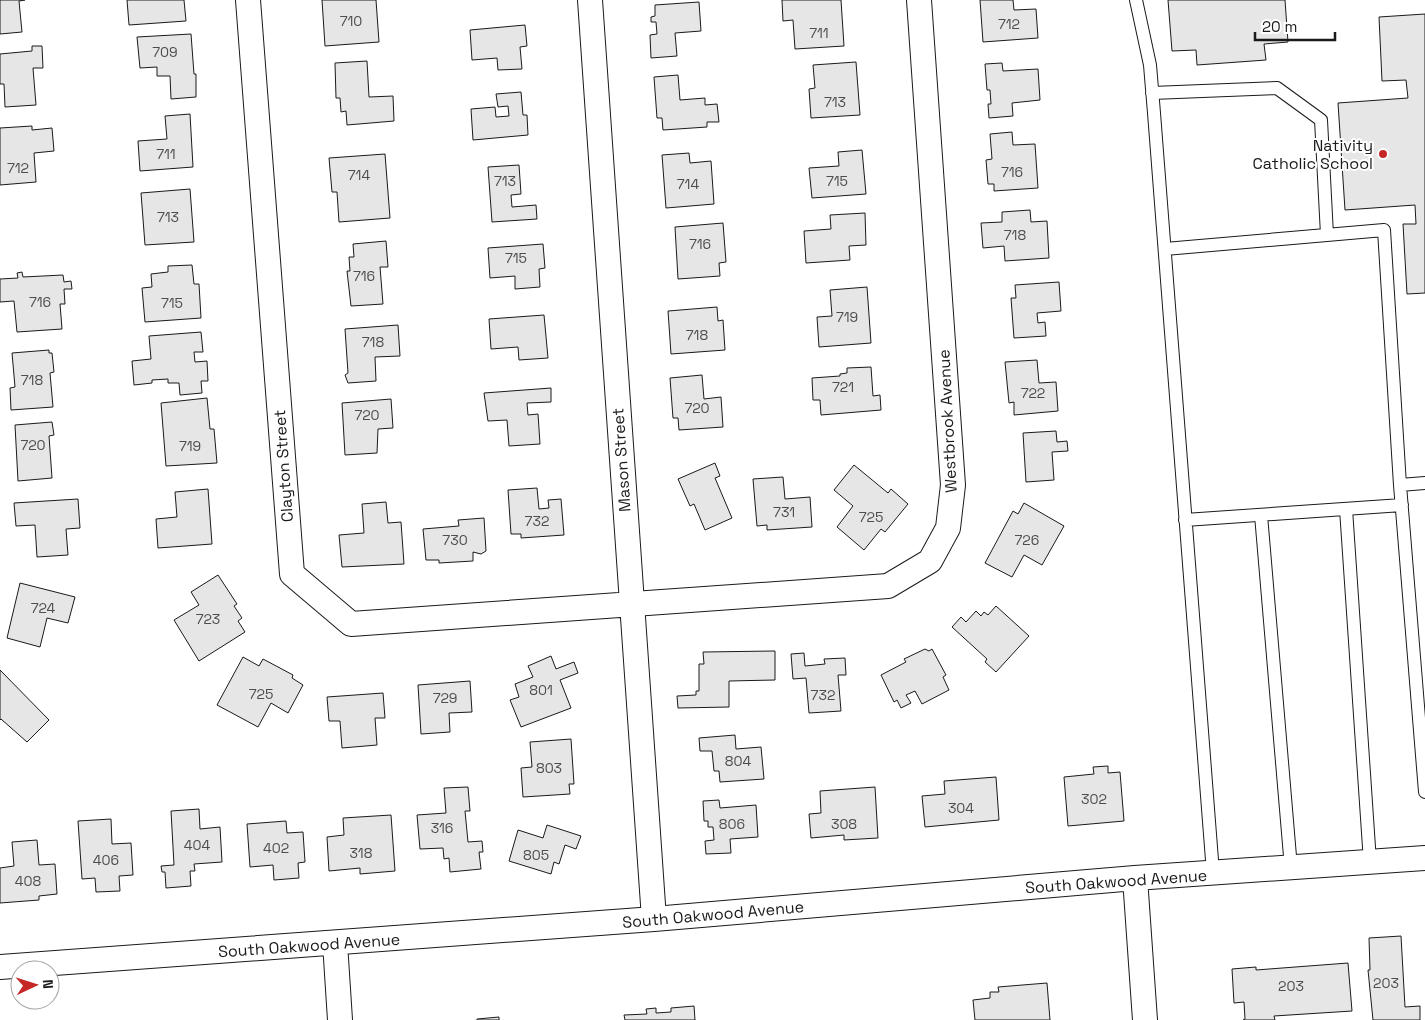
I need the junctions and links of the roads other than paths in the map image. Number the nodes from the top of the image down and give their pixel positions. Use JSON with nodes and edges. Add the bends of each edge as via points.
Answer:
{"nodes":[{"id":1,"x":248,"y":0,"type":"edge"},
{"id":2,"x":590,"y":0,"type":"edge"},
{"id":3,"x":919,"y":0,"type":"edge"},
{"id":4,"x":1136,"y":0,"type":"edge"},
{"id":5,"x":1152,"y":93,"type":"junction"},
{"id":6,"x":1327,"y":235,"type":"junction"},
{"id":7,"x":1165,"y":250,"type":"junction"},
{"id":8,"x":1425,"y":484,"type":"edge"},
{"id":9,"x":1400,"y":485,"type":"junction"},
{"id":10,"x":1402,"y":505,"type":"junction"},
{"id":11,"x":1346,"y":509,"type":"junction"},
{"id":12,"x":1261,"y":515,"type":"junction"},
{"id":13,"x":1185,"y":520,"type":"junction"},
{"id":14,"x":630,"y":605,"type":"junction"},
{"id":15,"x":1425,"y":792,"type":"edge"},
{"id":16,"x":1425,"y":858,"type":"edge"},
{"id":17,"x":1370,"y":862,"type":"junction"},
{"id":18,"x":1291,"y":868,"type":"junction"},
{"id":19,"x":1213,"y":873,"type":"junction"},
{"id":20,"x":1135,"y":878,"type":"junction"},
{"id":21,"x":654,"y":919,"type":"junction"},
{"id":22,"x":335,"y":943,"type":"junction"},
{"id":23,"x":0,"y":967,"type":"edge"},
{"id":24,"x":340,"y":1020,"type":"edge"},
{"id":25,"x":1145,"y":1020,"type":"edge"}],
"edges":[{"from":1,"to":14,"type":"street","name":"Clayton Street","via":[[292,574],[350,624]]},
{"from":2,"to":14,"type":"street","name":"Mason Street"},
{"from":3,"to":14,"type":"street","name":"Westbrook Avenue","via":[[953,486],[948,528],[930,560],[888,586]]},
{"from":4,"to":5,"type":"lane","via":[[1150,64]]},
{"from":5,"to":6,"type":"lane","via":[[1277,88],[1321,120]]},
{"from":5,"to":7,"type":"lane"},
{"from":6,"to":7,"type":"lane"},
{"from":6,"to":9,"type":"lane","via":[[1384,230]]},
{"from":7,"to":13,"type":"lane"},
{"from":8,"to":9,"type":"lane"},
{"from":9,"to":10,"type":"lane"},
{"from":10,"to":11,"type":"lane"},
{"from":10,"to":15,"type":"lane"},
{"from":11,"to":12,"type":"lane"},
{"from":11,"to":17,"type":"lane"},
{"from":12,"to":13,"type":"lane"},
{"from":12,"to":18,"type":"lane"},
{"from":13,"to":19,"type":"lane"},
{"from":14,"to":21,"type":"street","name":"Mason Street"},
{"from":16,"to":17,"type":"street","name":"South Oakwood Avenue"},
{"from":17,"to":18,"type":"street","name":"South Oakwood Avenue"},
{"from":18,"to":19,"type":"street","name":"South Oakwood Avenue"},
{"from":19,"to":20,"type":"street","name":"South Oakwood Avenue"},
{"from":20,"to":21,"type":"street","name":"South Oakwood Avenue"},
{"from":20,"to":25,"type":"street"},
{"from":21,"to":22,"type":"street","name":"South Oakwood Avenue"},
{"from":22,"to":23,"type":"street","name":"South Oakwood Avenue"},
{"from":22,"to":24,"type":"street"}]}
